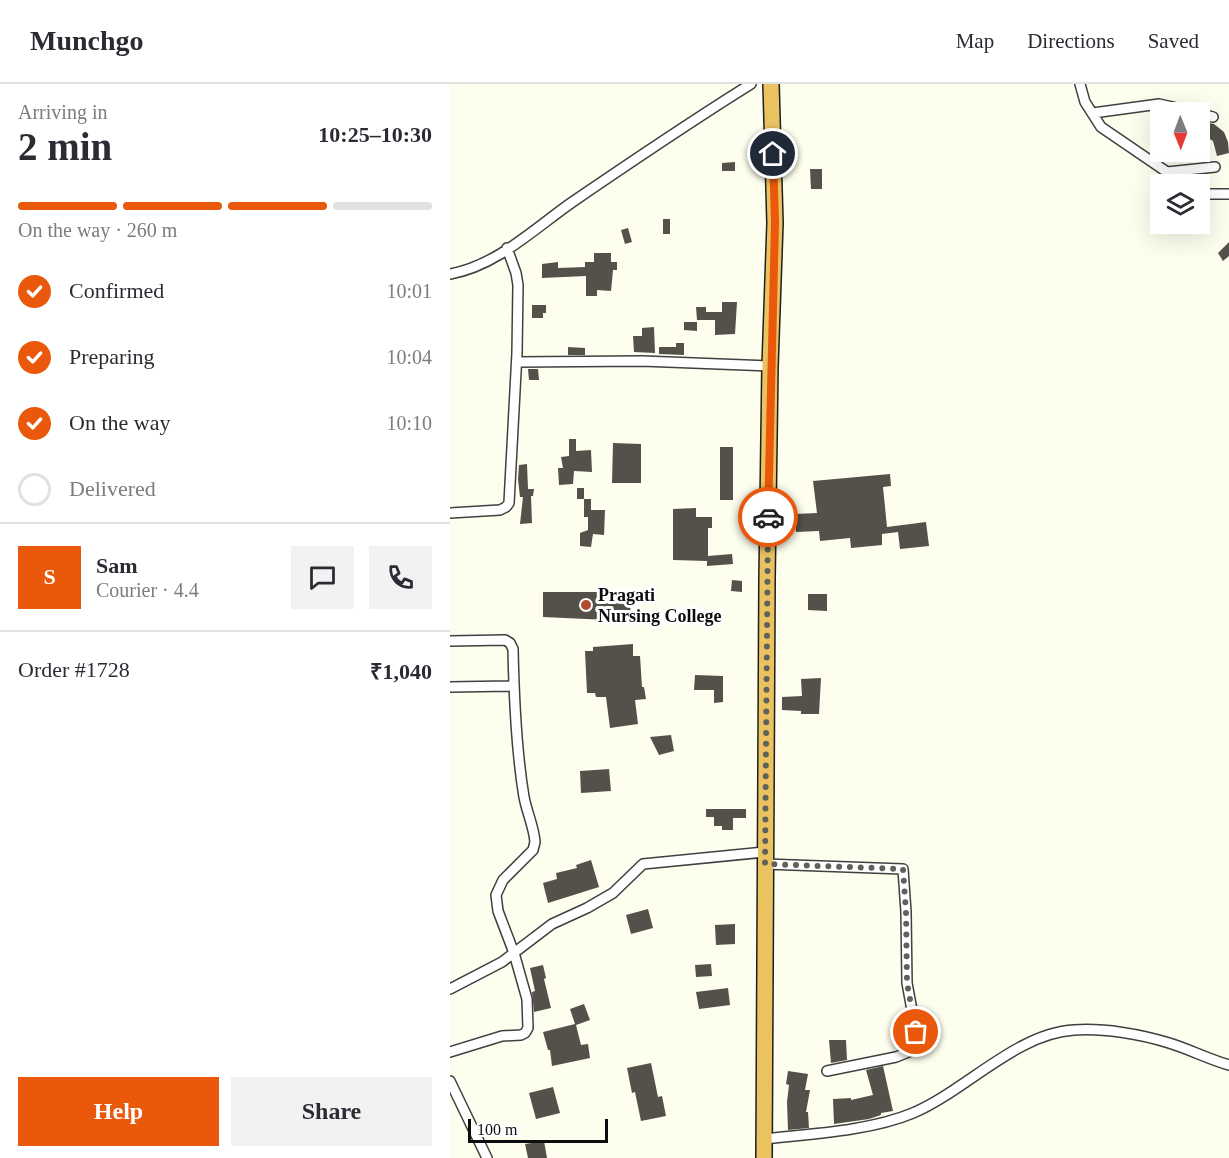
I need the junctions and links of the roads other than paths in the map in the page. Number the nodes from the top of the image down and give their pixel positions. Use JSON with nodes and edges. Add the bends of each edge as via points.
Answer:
{"nodes":[{"id":1,"x":751,"y":84,"type":"edge"},
{"id":2,"x":771,"y":84,"type":"edge"},
{"id":3,"x":1080,"y":84,"type":"edge"},
{"id":4,"x":1150,"y":105,"type":"edge"},
{"id":5,"x":1093,"y":113,"type":"junction"},
{"id":6,"x":1210,"y":116,"type":"edge"},
{"id":7,"x":1213,"y":117,"type":"dead end"},
{"id":8,"x":1215,"y":167,"type":"dead end"},
{"id":9,"x":1167,"y":172,"type":"joint"},
{"id":10,"x":1210,"y":194,"type":"edge"},
{"id":11,"x":1229,"y":194,"type":"edge"},
{"id":12,"x":507,"y":248,"type":"junction"},
{"id":13,"x":450,"y":274,"type":"edge"},
{"id":14,"x":517,"y":362,"type":"junction"},
{"id":15,"x":770,"y":366,"type":"junction"},
{"id":16,"x":450,"y":513,"type":"edge"},
{"id":17,"x":450,"y":641,"type":"edge"},
{"id":18,"x":514,"y":686,"type":"junction"},
{"id":19,"x":450,"y":687,"type":"edge"},
{"id":20,"x":765,"y":858,"type":"junction"},
{"id":21,"x":514,"y":952,"type":"junction"},
{"id":22,"x":450,"y":989,"type":"edge"},
{"id":23,"x":450,"y":1052,"type":"edge"},
{"id":24,"x":1229,"y":1065,"type":"edge"},
{"id":25,"x":827,"y":1071,"type":"dead end"},
{"id":26,"x":450,"y":1081,"type":"edge"},
{"id":27,"x":764,"y":1139,"type":"junction"},
{"id":28,"x":487,"y":1158,"type":"edge"},
{"id":29,"x":764,"y":1158,"type":"edge"}],
"edges":[{"from":1,"to":12,"type":"street"},
{"from":2,"to":15,"type":"highway","via":[[775,223]]},
{"from":3,"to":5,"type":"street"},
{"from":4,"to":5,"type":"street"},
{"from":5,"to":9,"type":"street","via":[[1101,127]]},
{"from":6,"to":7,"type":"street"},
{"from":8,"to":9,"type":"street"},
{"from":10,"to":11,"type":"street"},
{"from":12,"to":13,"type":"street","via":[[478,266]]},
{"from":12,"to":14,"type":"street","via":[[518,285]]},
{"from":14,"to":15,"type":"street"},
{"from":14,"to":16,"type":"street","via":[[509,502],[500,510]]},
{"from":15,"to":20,"type":"highway"},
{"from":17,"to":18,"type":"street","via":[[510,643]]},
{"from":18,"to":19,"type":"street"},
{"from":18,"to":21,"type":"street","via":[[525,798],[535,843],[503,880],[496,895]]},
{"from":20,"to":21,"type":"street","via":[[643,864],[613,893],[552,924]]},
{"from":20,"to":25,"type":"street","via":[[903,869],[907,983],[916,1032],[911,1051]]},
{"from":20,"to":27,"type":"highway"},
{"from":21,"to":22,"type":"street"},
{"from":21,"to":23,"type":"street","via":[[527,999],[525,1033]]},
{"from":24,"to":27,"type":"street","via":[[1169,1043],[1073,1030],[1044,1035],[941,1099],[891,1121]]},
{"from":26,"to":28,"type":"street"},
{"from":27,"to":29,"type":"highway"}]}
